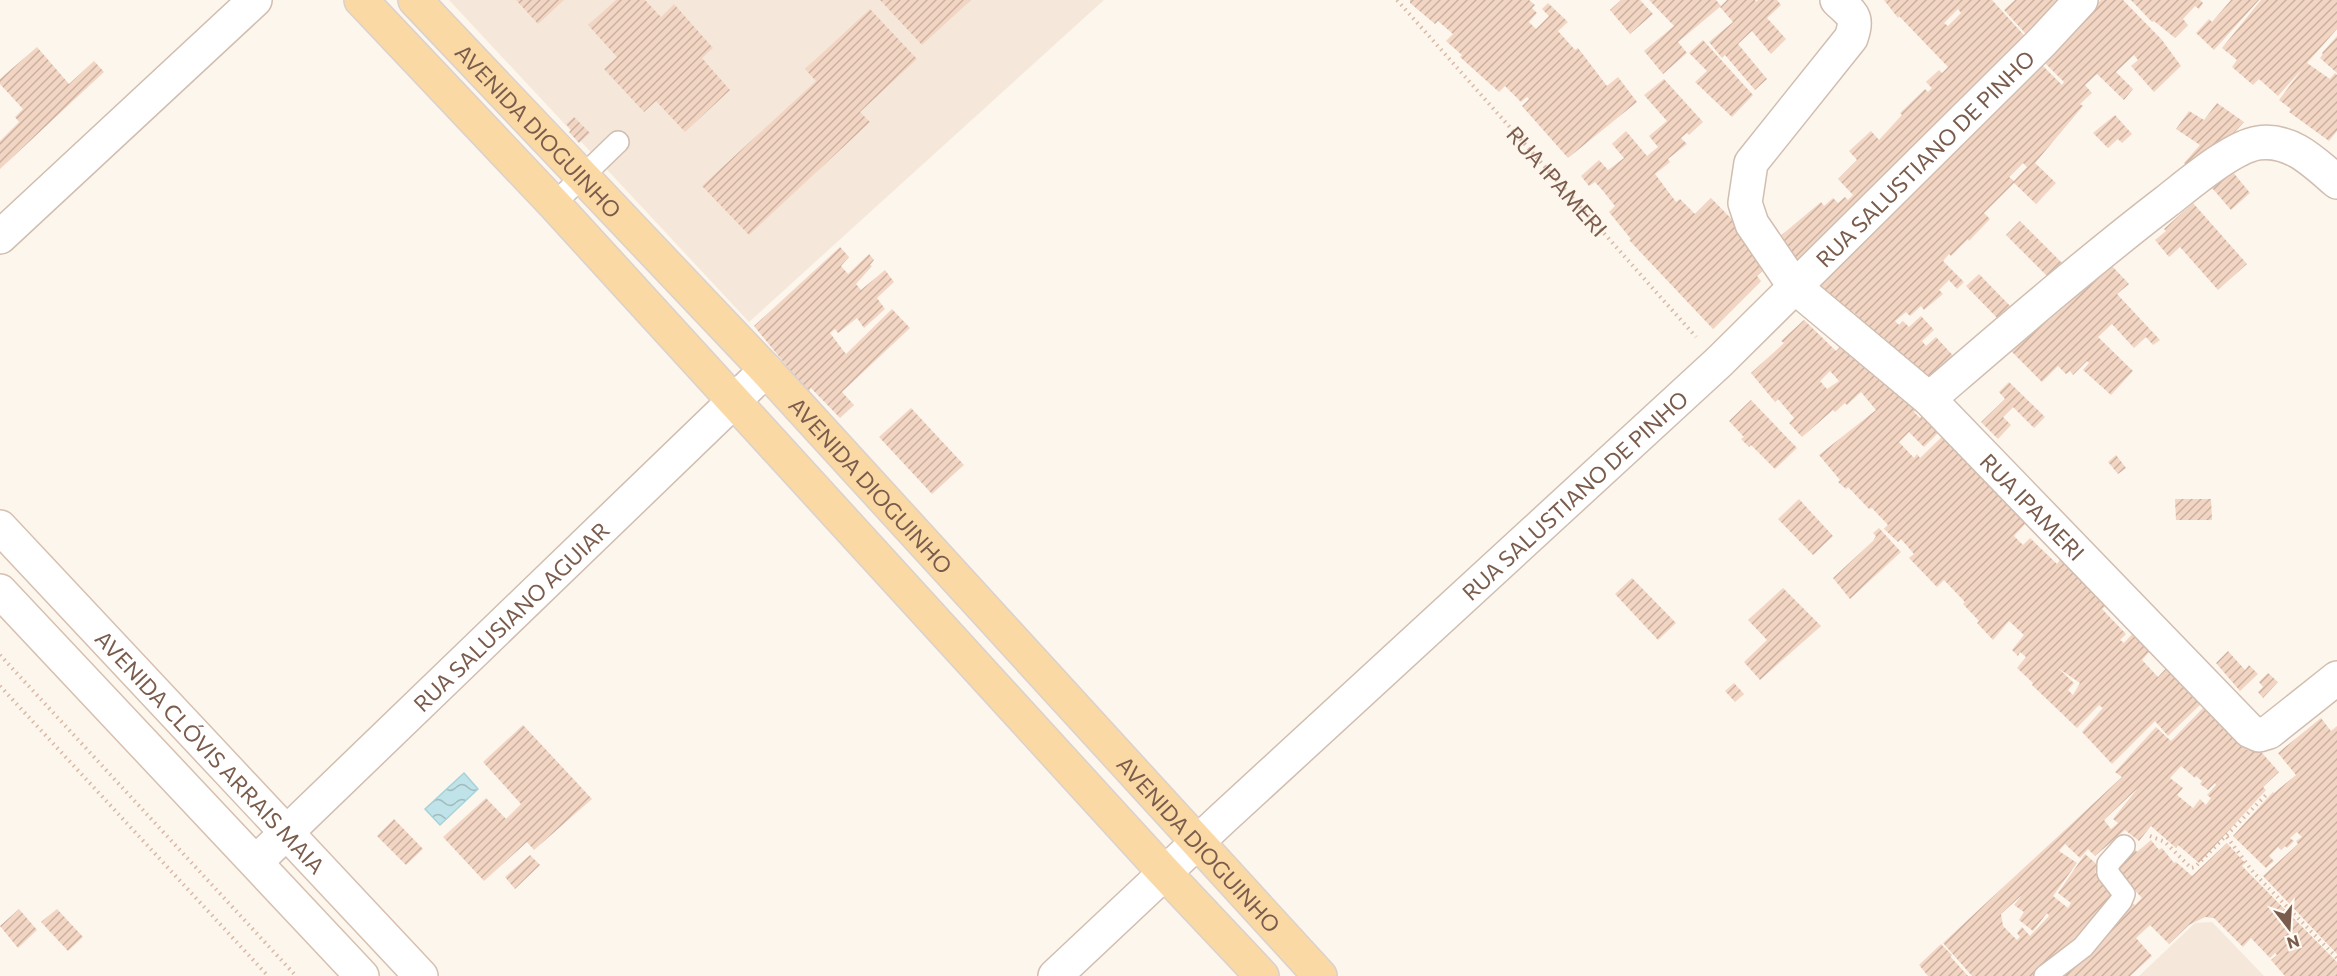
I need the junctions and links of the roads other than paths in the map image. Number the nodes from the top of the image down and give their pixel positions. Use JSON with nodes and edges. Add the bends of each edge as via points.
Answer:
{"nodes":[{"id":1,"x":255,"y":0,"type":"edge"},
{"id":2,"x":361,"y":0,"type":"edge"},
{"id":3,"x":416,"y":0,"type":"edge"},
{"id":4,"x":1837,"y":0,"type":"edge"},
{"id":5,"x":2081,"y":0,"type":"edge"},
{"id":6,"x":618,"y":142,"type":"dead end"},
{"id":7,"x":583,"y":178,"type":"junction"},
{"id":8,"x":2337,"y":182,"type":"edge"},
{"id":9,"x":554,"y":204,"type":"junction"},
{"id":10,"x":0,"y":237,"type":"edge"},
{"id":11,"x":1795,"y":287,"type":"junction"},
{"id":12,"x":766,"y":370,"type":"junction"},
{"id":13,"x":1929,"y":399,"type":"junction"},
{"id":14,"x":733,"y":401,"type":"junction"},
{"id":15,"x":0,"y":527,"type":"edge"},
{"id":16,"x":0,"y":591,"type":"edge"},
{"id":17,"x":2337,"y":678,"type":"edge"},
{"id":18,"x":287,"y":834,"type":"junction"},
{"id":19,"x":1197,"y":842,"type":"junction"},
{"id":20,"x":2124,"y":846,"type":"road end"},
{"id":21,"x":256,"y":862,"type":"junction"},
{"id":22,"x":1164,"y":872,"type":"junction"},
{"id":23,"x":362,"y":976,"type":"edge"},
{"id":24,"x":421,"y":976,"type":"edge"},
{"id":25,"x":1055,"y":976,"type":"edge"},
{"id":26,"x":1262,"y":976,"type":"edge"},
{"id":27,"x":1320,"y":976,"type":"edge"},
{"id":28,"x":2045,"y":976,"type":"edge"}],
"edges":[{"from":1,"to":10,"type":"street"},
{"from":2,"to":9,"type":"main road","name":"AVENIDA DIOGUINHO"},
{"from":3,"to":7,"type":"main road","name":"AVENIDA DIOGUINHO"},
{"from":4,"to":11,"type":"street","name":"RUA IPAMERI","via":[[1854,17],[1856,25],[1851,38],[1751,163],[1749,173],[1745,203],[1752,224]]},
{"from":5,"to":11,"type":"street","name":"RUA SALUSTIANO DE PINHO"},
{"from":6,"to":7,"type":"lane"},
{"from":7,"to":9,"type":"lane"},
{"from":7,"to":12,"type":"main road","name":"AVENIDA DIOGUINHO"},
{"from":8,"to":13,"type":"street","via":[[2307,155],[2290,147],[2258,143],[2243,148],[2196,178],[2101,251]]},
{"from":9,"to":14,"type":"main road","name":"AVENIDA DIOGUINHO"},
{"from":11,"to":13,"type":"street","name":"RUA IPAMERI"},
{"from":11,"to":19,"type":"street","name":"RUA SALUSTIANO DE PINHO","via":[[1719,362]]},
{"from":12,"to":14,"type":"street","name":"RUA SALUSIANO AGUIAR"},
{"from":12,"to":19,"type":"main road","name":"AVENIDA DIOGUINHO"},
{"from":13,"to":17,"type":"street","name":"RUA IPAMERI","via":[[2250,731],[2259,735],[2269,732]]},
{"from":14,"to":18,"type":"street","name":"RUA SALUSIANO AGUIAR"},
{"from":14,"to":22,"type":"main road","name":"AVENIDA DIOGUINHO"},
{"from":15,"to":18,"type":"street","name":"AVENIDA CLÓVIS ARRAIS MAIA"},
{"from":16,"to":21,"type":"street","name":"AVENIDA CLÓVIS ARRAIS MAIA"},
{"from":18,"to":21,"type":"street","name":"RUA SALUSIANO AGUIAR"},
{"from":18,"to":24,"type":"street","name":"AVENIDA CLÓVIS ARRAIS MAIA"},
{"from":19,"to":22,"type":"street","name":"RUA SALUSTIANO DE PINHO"},
{"from":19,"to":27,"type":"main road","name":"AVENIDA DIOGUINHO"},
{"from":20,"to":28,"type":"lane","via":[[2108,864],[2108,873],[2124,894],[2121,902],[2083,946]]},
{"from":21,"to":23,"type":"street","name":"AVENIDA CLÓVIS ARRAIS MAIA"},
{"from":22,"to":25,"type":"street","name":"RUA SALUSTIANO DE PINHO"},
{"from":22,"to":26,"type":"main road","name":"AVENIDA DIOGUINHO"}]}
